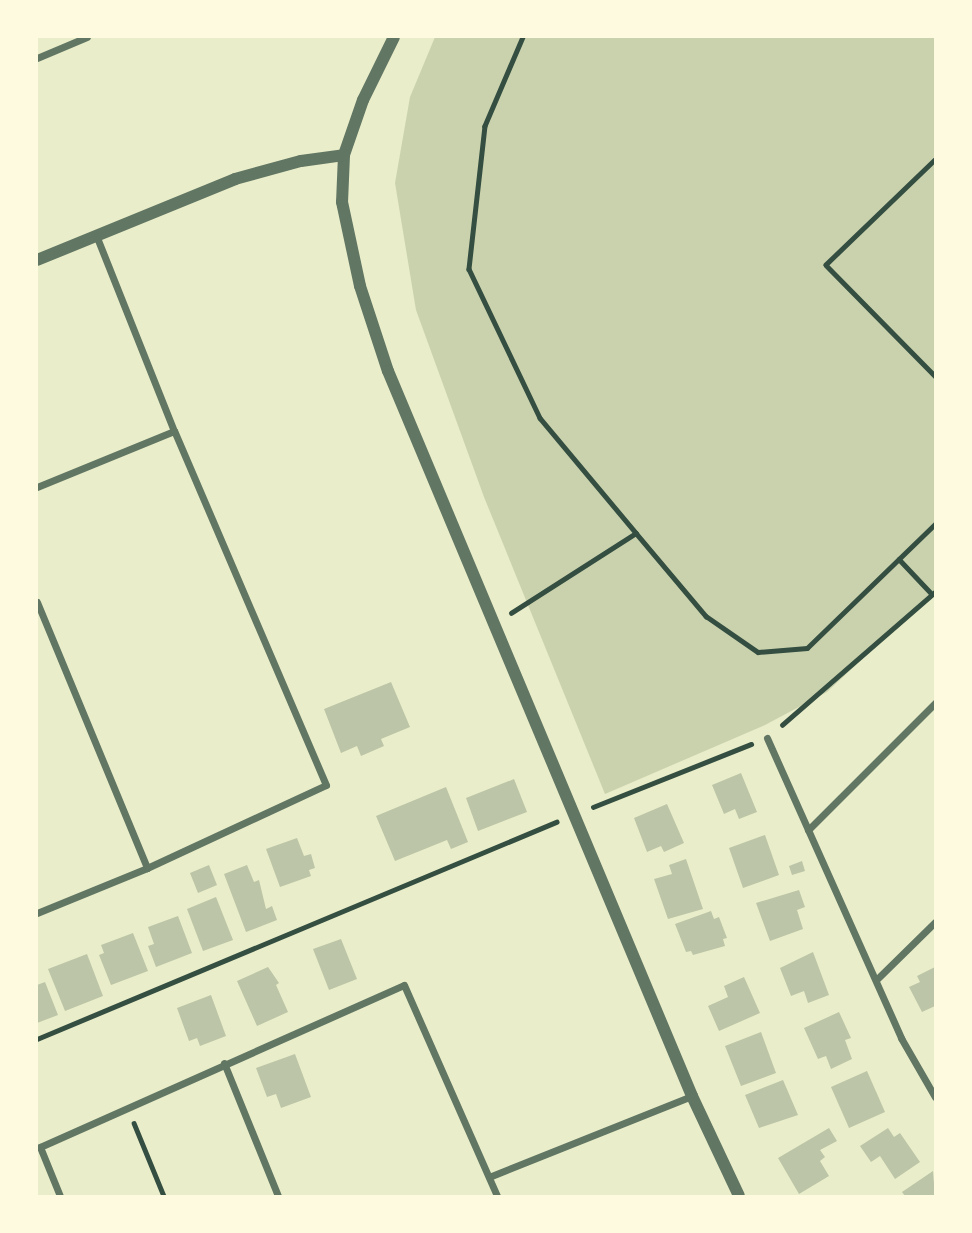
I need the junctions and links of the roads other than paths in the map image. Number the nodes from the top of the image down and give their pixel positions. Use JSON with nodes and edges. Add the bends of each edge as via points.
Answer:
{"nodes":[{"id":1,"x":88,"y":37,"type":"edge"},
{"id":2,"x":394,"y":37,"type":"edge"},
{"id":3,"x":37,"y":58,"type":"edge"},
{"id":4,"x":344,"y":155,"type":"junction"},
{"id":5,"x":96,"y":234,"type":"junction"},
{"id":6,"x":37,"y":260,"type":"edge"},
{"id":7,"x":173,"y":431,"type":"junction"},
{"id":8,"x":37,"y":487,"type":"edge"},
{"id":9,"x":37,"y":602,"type":"edge"},
{"id":10,"x":935,"y":703,"type":"edge"},
{"id":11,"x":767,"y":738,"type":"road end"},
{"id":12,"x":808,"y":830,"type":"junction"},
{"id":13,"x":147,"y":867,"type":"junction"},
{"id":14,"x":37,"y":913,"type":"edge"},
{"id":15,"x":935,"y":922,"type":"edge"},
{"id":16,"x":877,"y":979,"type":"junction"},
{"id":17,"x":224,"y":1063,"type":"junction"},
{"id":18,"x":692,"y":1096,"type":"junction"},
{"id":19,"x":935,"y":1097,"type":"edge"},
{"id":20,"x":489,"y":1178,"type":"junction"},
{"id":21,"x":60,"y":1196,"type":"edge"},
{"id":22,"x":278,"y":1196,"type":"edge"},
{"id":23,"x":497,"y":1196,"type":"edge"},
{"id":24,"x":739,"y":1196,"type":"edge"}],
"edges":[{"from":1,"to":3,"type":"street"},
{"from":2,"to":4,"type":"street","via":[[363,100]]},
{"from":4,"to":5,"type":"street","via":[[235,179]]},
{"from":4,"to":18,"type":"street","via":[[342,202],[360,286],[388,371]]},
{"from":5,"to":6,"type":"street"},
{"from":5,"to":7,"type":"street"},
{"from":7,"to":8,"type":"street"},
{"from":7,"to":13,"type":"street","via":[[326,785]]},
{"from":9,"to":13,"type":"street"},
{"from":10,"to":12,"type":"street"},
{"from":11,"to":12,"type":"street"},
{"from":12,"to":16,"type":"street"},
{"from":13,"to":14,"type":"street"},
{"from":15,"to":16,"type":"street"},
{"from":16,"to":19,"type":"street","via":[[901,1038]]},
{"from":17,"to":20,"type":"street","via":[[404,985]]},
{"from":17,"to":21,"type":"street","via":[[40,1147]]},
{"from":17,"to":22,"type":"street"},
{"from":18,"to":20,"type":"street"},
{"from":18,"to":24,"type":"street"},
{"from":20,"to":23,"type":"street"}]}
